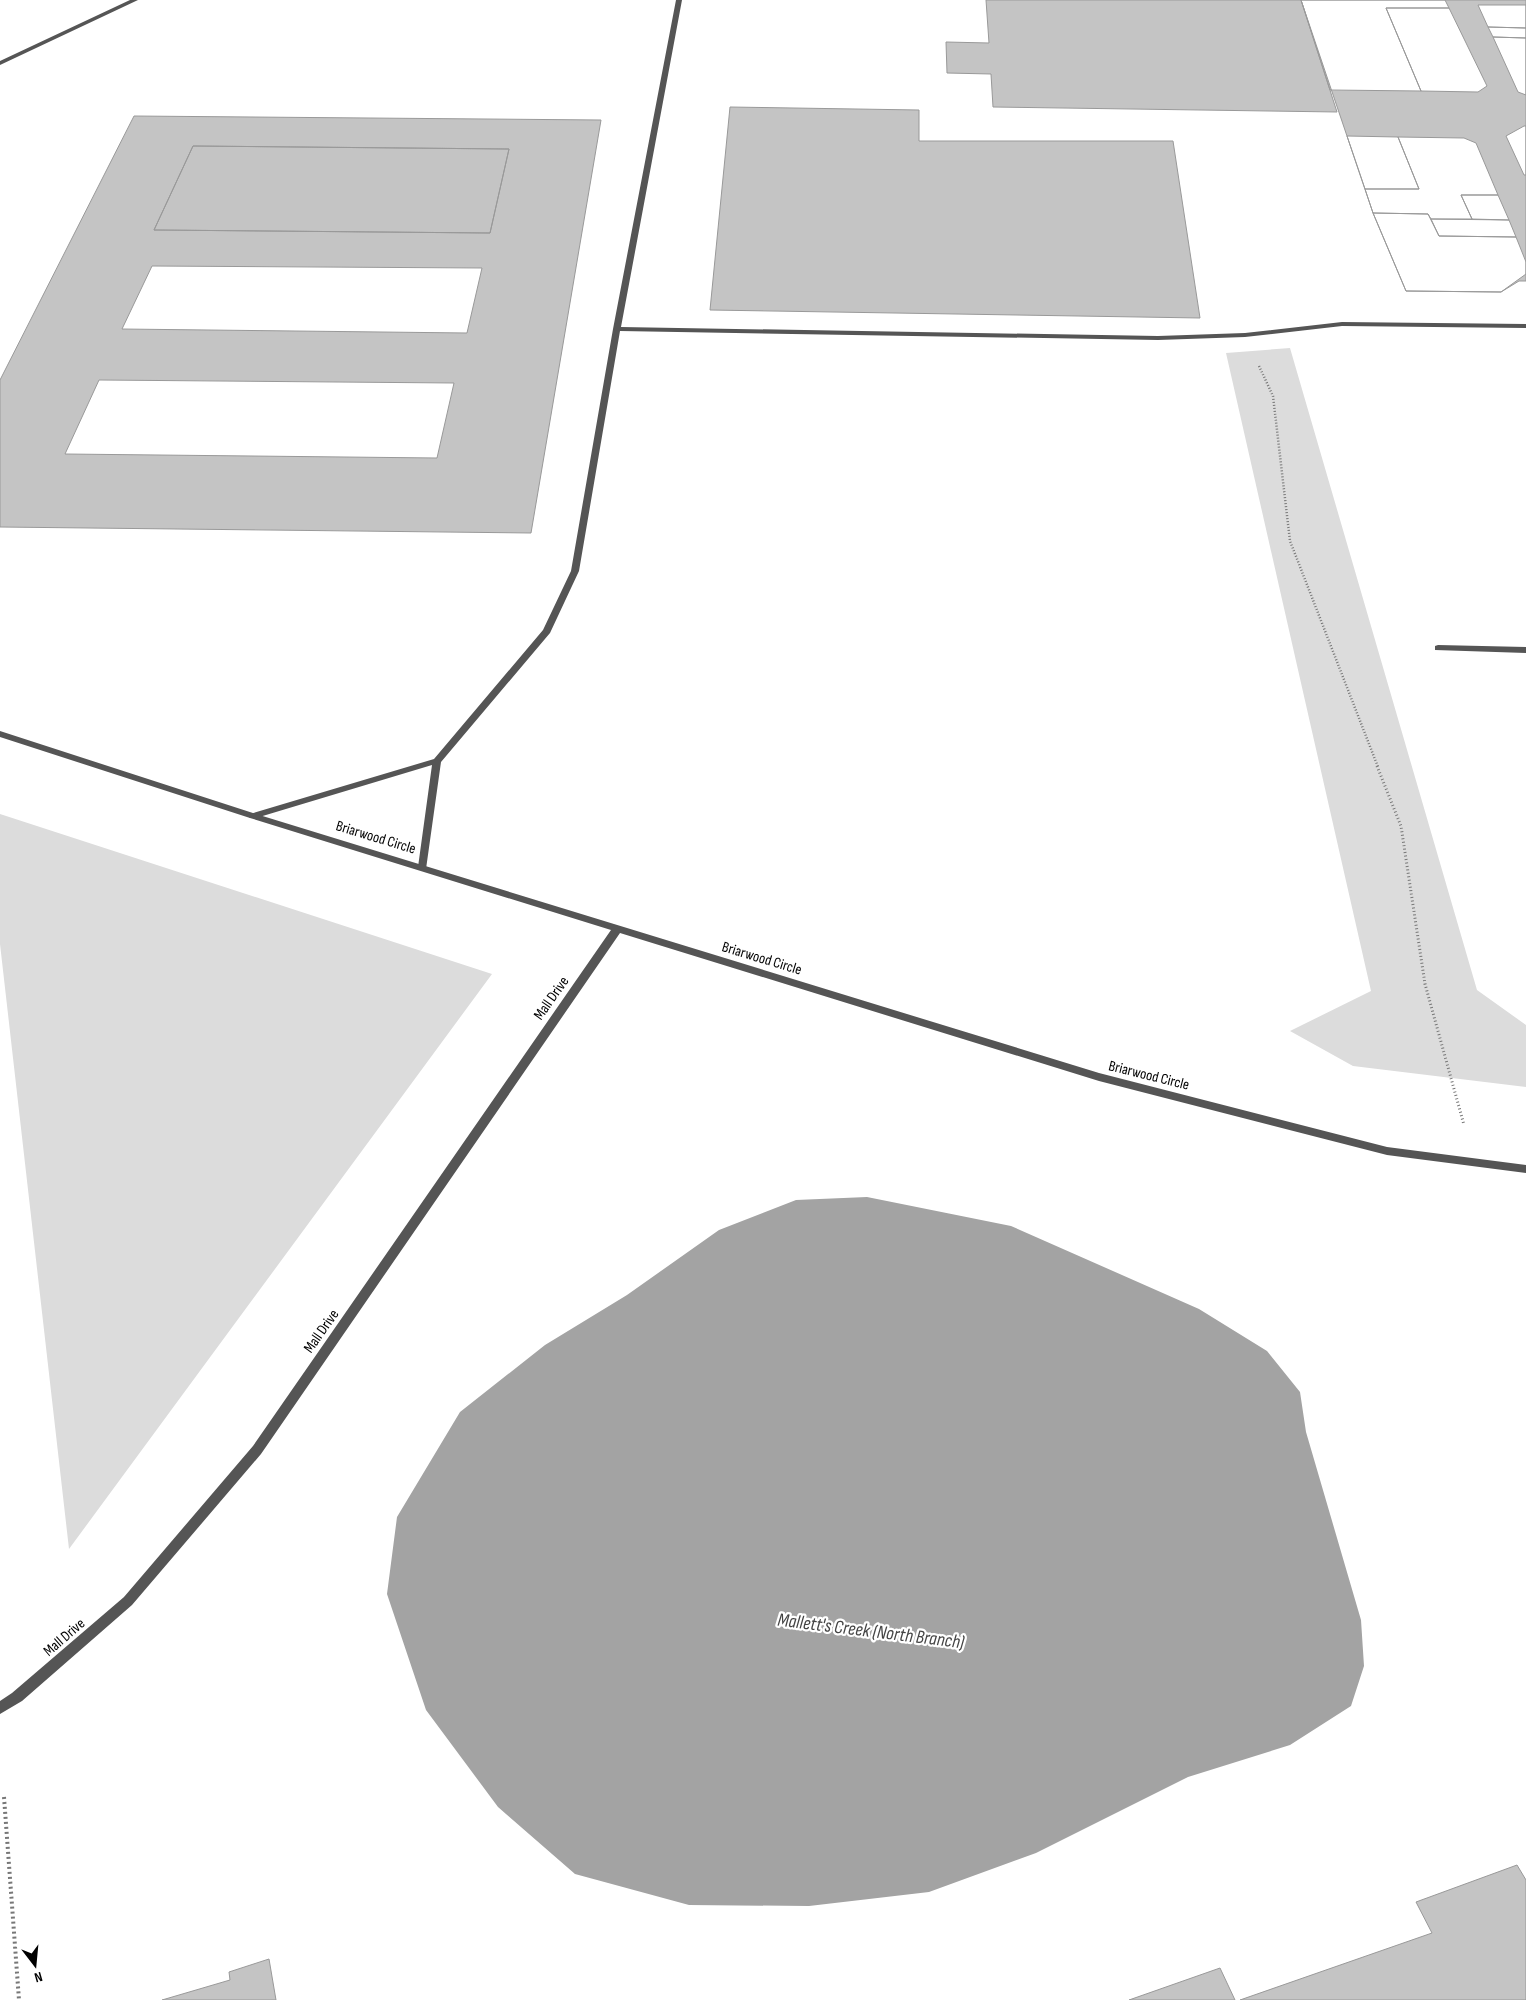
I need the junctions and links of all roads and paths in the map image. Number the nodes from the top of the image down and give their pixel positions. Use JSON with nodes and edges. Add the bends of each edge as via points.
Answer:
{"nodes":[{"id":1,"x":135,"y":0,"type":"edge"},
{"id":2,"x":679,"y":0,"type":"edge"},
{"id":3,"x":0,"y":63,"type":"edge"},
{"id":4,"x":1526,"y":326,"type":"edge"},
{"id":5,"x":617,"y":329,"type":"junction"},
{"id":6,"x":1245,"y":335,"type":"junction"},
{"id":7,"x":1438,"y":648,"type":"dead end"},
{"id":8,"x":1526,"y":650,"type":"edge"},
{"id":9,"x":0,"y":734,"type":"edge"},
{"id":10,"x":437,"y":761,"type":"junction"},
{"id":11,"x":253,"y":816,"type":"junction"},
{"id":12,"x":423,"y":867,"type":"junction"},
{"id":13,"x":617,"y":929,"type":"junction"},
{"id":14,"x":1474,"y":1162,"type":"junction"},
{"id":15,"x":1526,"y":1169,"type":"edge"},
{"id":16,"x":0,"y":1708,"type":"edge"},
{"id":17,"x":4,"y":1797,"type":"dead end"},
{"id":18,"x":19,"y":2000,"type":"edge"}],
"edges":[{"from":1,"to":3,"type":"street"},
{"from":2,"to":5,"type":"street"},
{"from":4,"to":6,"type":"street","via":[[1342,324]]},
{"from":5,"to":6,"type":"street","via":[[1158,338]]},
{"from":5,"to":10,"type":"street","via":[[575,571],[547,631]]},
{"from":6,"to":14,"type":"path","via":[[1273,396],[1290,540],[1401,826],[1426,984]]},
{"from":7,"to":8,"type":"street"},
{"from":9,"to":11,"type":"street","name":"Briarwood Circle"},
{"from":10,"to":11,"type":"street"},
{"from":10,"to":12,"type":"street"},
{"from":11,"to":12,"type":"street","name":"Briarwood Circle"},
{"from":12,"to":13,"type":"street","name":"Briarwood Circle"},
{"from":13,"to":14,"type":"street","name":"Briarwood Circle","via":[[1099,1077],[1387,1151]]},
{"from":13,"to":16,"type":"street","name":"Mall Drive","via":[[257,1450],[128,1601]]},
{"from":14,"to":15,"type":"street","name":"Briarwood Circle"},
{"from":17,"to":18,"type":"path"}]}
